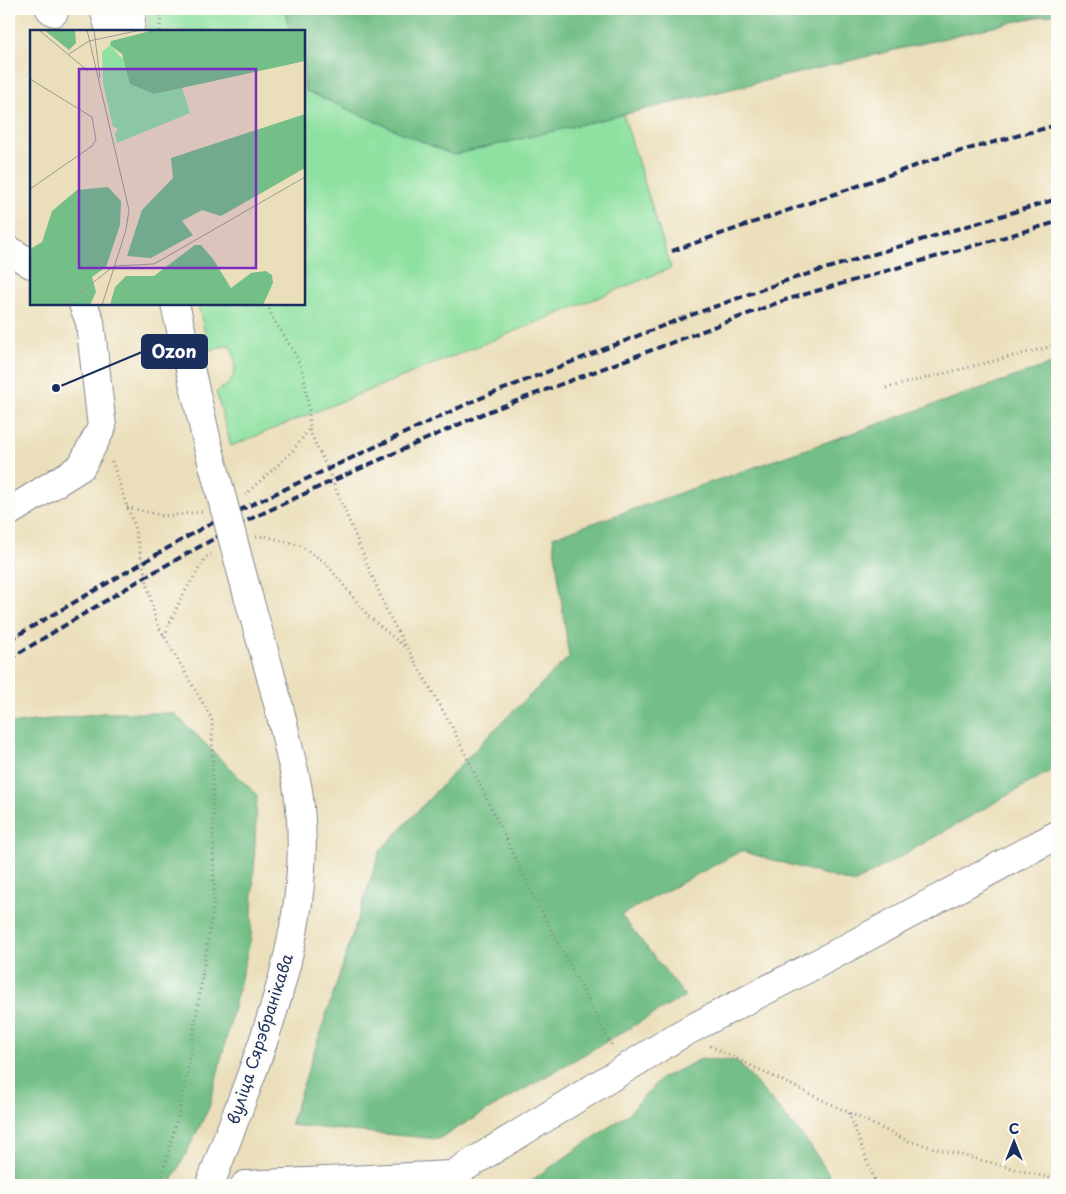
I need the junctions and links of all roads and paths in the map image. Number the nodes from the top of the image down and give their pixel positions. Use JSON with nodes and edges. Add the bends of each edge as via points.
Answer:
{"nodes":[{"id":1,"x":104,"y":9,"type":"edge"},
{"id":2,"x":132,"y":9,"type":"edge"},
{"id":3,"x":163,"y":9,"type":"edge"},
{"id":4,"x":110,"y":30,"type":"edge"},
{"id":5,"x":130,"y":30,"type":"edge"},
{"id":6,"x":159,"y":30,"type":"edge"},
{"id":7,"x":9,"y":250,"type":"edge"},
{"id":8,"x":30,"y":263,"type":"edge"},
{"id":9,"x":83,"y":305,"type":"edge"},
{"id":10,"x":175,"y":305,"type":"edge"},
{"id":11,"x":268,"y":305,"type":"edge"},
{"id":12,"x":1057,"y":345,"type":"edge"},
{"id":13,"x":886,"y":388,"type":"dead end"},
{"id":14,"x":102,"y":427,"type":"junction"},
{"id":15,"x":9,"y":512,"type":"edge"},
{"id":16,"x":252,"y":537,"type":"dead end"},
{"id":17,"x":214,"y":553,"type":"dead end"},
{"id":18,"x":164,"y":636,"type":"junction"},
{"id":19,"x":409,"y":650,"type":"junction"},
{"id":20,"x":1057,"y":835,"type":"edge"},
{"id":21,"x":683,"y":1033,"type":"junction"},
{"id":22,"x":624,"y":1069,"type":"junction"},
{"id":23,"x":849,"y":1112,"type":"junction"},
{"id":24,"x":874,"y":1179,"type":"junction"},
{"id":25,"x":1057,"y":1180,"type":"edge"},
{"id":26,"x":160,"y":1185,"type":"edge"},
{"id":27,"x":210,"y":1185,"type":"edge"},
{"id":28,"x":245,"y":1185,"type":"edge"},
{"id":29,"x":868,"y":1185,"type":"edge"},
{"id":30,"x":878,"y":1185,"type":"edge"}],
"edges":[{"from":1,"to":4,"type":"street"},
{"from":2,"to":5,"type":"street"},
{"from":3,"to":6,"type":"path"},
{"from":7,"to":8,"type":"street"},
{"from":9,"to":14,"type":"street","via":[[90,322]]},
{"from":10,"to":27,"type":"street","name":"вуліца Сярэбранікава","bridge":true,"via":[[208,446],[278,698],[298,791],[302,849],[298,908],[286,969]]},
{"from":11,"to":19,"type":"path","via":[[272,317],[296,354],[304,376],[310,432],[388,614]]},
{"from":12,"to":13,"type":"path"},
{"from":14,"to":15,"type":"street","via":[[81,467]]},
{"from":14,"to":18,"type":"path","via":[[133,521],[156,622]]},
{"from":16,"to":19,"type":"path","via":[[265,536],[301,546],[326,563],[369,617]]},
{"from":17,"to":18,"type":"path","via":[[206,557],[186,590]]},
{"from":18,"to":26,"type":"path","via":[[212,719],[214,902],[185,1088]]},
{"from":19,"to":22,"type":"path","via":[[452,725],[540,907]]},
{"from":20,"to":21,"type":"street"},
{"from":21,"to":22,"type":"street"},
{"from":21,"to":23,"type":"path"},
{"from":22,"to":28,"type":"street","via":[[452,1175]]},
{"from":23,"to":24,"type":"path"},
{"from":23,"to":25,"type":"path","via":[[908,1141]]},
{"from":24,"to":29,"type":"path"},
{"from":24,"to":30,"type":"path"}]}
